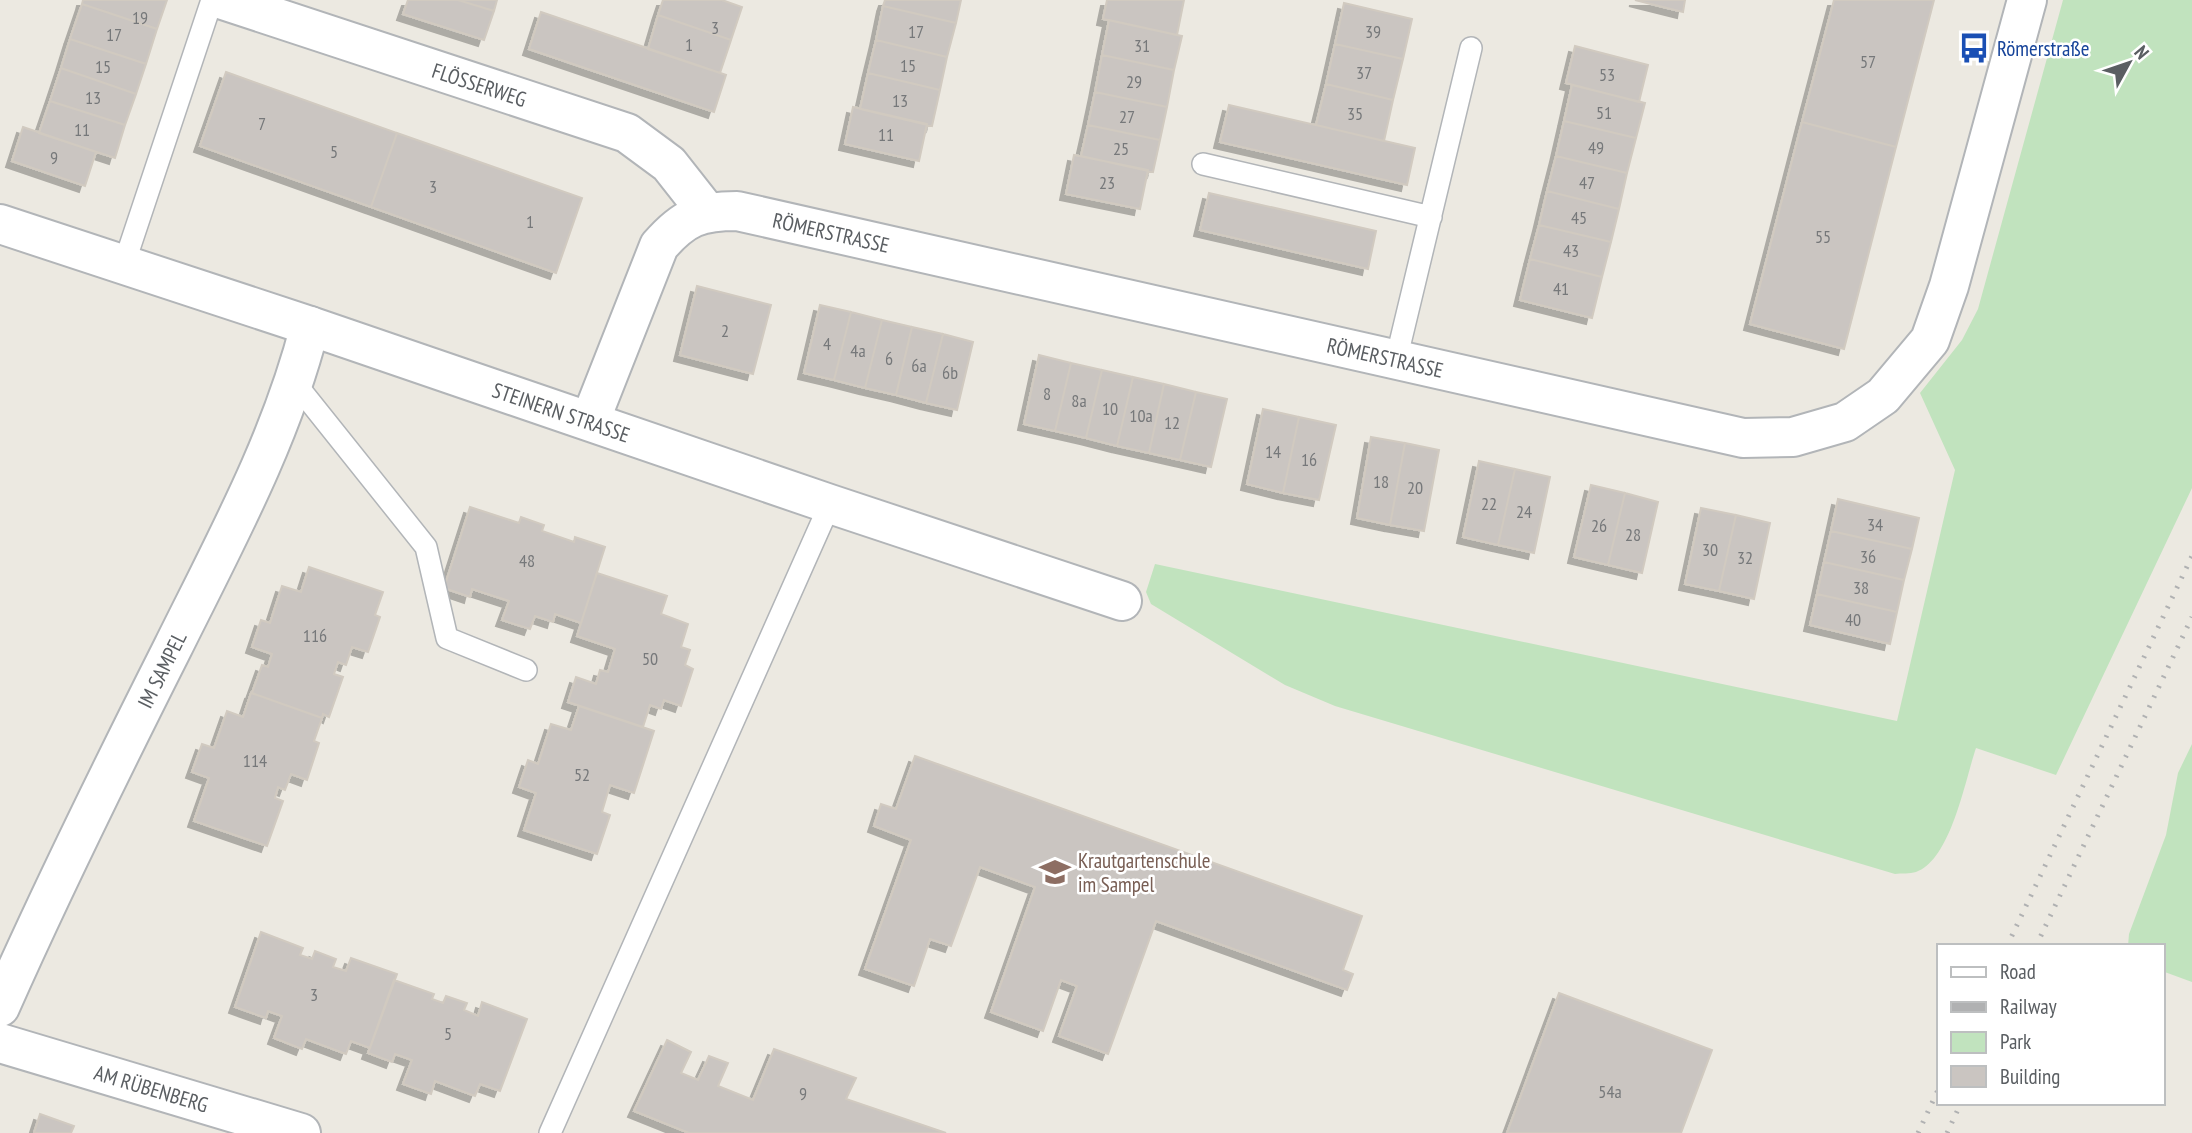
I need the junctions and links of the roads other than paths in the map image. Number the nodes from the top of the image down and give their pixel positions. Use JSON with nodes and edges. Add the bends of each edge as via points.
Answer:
{"nodes":[{"id":1,"x":212,"y":0,"type":"edge"},
{"id":2,"x":223,"y":0,"type":"edge"},
{"id":3,"x":2027,"y":0,"type":"edge"},
{"id":4,"x":1471,"y":48,"type":"dead end"},
{"id":5,"x":1203,"y":164,"type":"dead end"},
{"id":6,"x":706,"y":211,"type":"junction"},
{"id":7,"x":1431,"y":217,"type":"junction"},
{"id":8,"x":0,"y":225,"type":"edge"},
{"id":9,"x":124,"y":264,"type":"junction"},
{"id":10,"x":310,"y":326,"type":"junction"},
{"id":11,"x":1396,"y":360,"type":"junction"},
{"id":12,"x":295,"y":383,"type":"junction"},
{"id":13,"x":590,"y":421,"type":"junction"},
{"id":14,"x":830,"y":504,"type":"junction"},
{"id":15,"x":1122,"y":601,"type":"dead end"},
{"id":16,"x":526,"y":670,"type":"dead end"},
{"id":17,"x":0,"y":1007,"type":"edge"},
{"id":18,"x":0,"y":1043,"type":"edge"},
{"id":19,"x":301,"y":1133,"type":"edge"},
{"id":20,"x":550,"y":1133,"type":"edge"}],
"edges":[{"from":1,"to":9,"type":"lane"},
{"from":2,"to":6,"type":"street","name":"FLÖSSERWEG","via":[[627,133],[669,164]]},
{"from":3,"to":11,"type":"street","name":"RÖMERSTRASSE","via":[[1930,340],[1883,396],[1845,422],[1793,437],[1743,438]]},
{"from":4,"to":7,"type":"lane"},
{"from":5,"to":7,"type":"lane"},
{"from":6,"to":11,"type":"street","name":"RÖMERSTRASSE","via":[[737,211]]},
{"from":6,"to":13,"type":"street","name":"RÖMERSTRASSE","via":[[676,226],[659,246]]},
{"from":7,"to":11,"type":"lane"},
{"from":8,"to":9,"type":"street","name":"STEINERN STRASSE"},
{"from":9,"to":10,"type":"street","name":"STEINERN STRASSE"},
{"from":10,"to":12,"type":"street","name":"IM SAMPEL"},
{"from":10,"to":13,"type":"street","name":"STEINERN STRASSE"},
{"from":12,"to":16,"type":"lane","via":[[426,547],[447,638]]},
{"from":12,"to":17,"type":"street","name":"IM SAMPEL","via":[[260,473],[62,868]]},
{"from":13,"to":14,"type":"street","name":"STEINERN STRASSE"},
{"from":14,"to":15,"type":"street","name":"STEINERN STRASSE"},
{"from":14,"to":20,"type":"lane"},
{"from":18,"to":19,"type":"street","name":"AM RÜBENBERG"}]}
